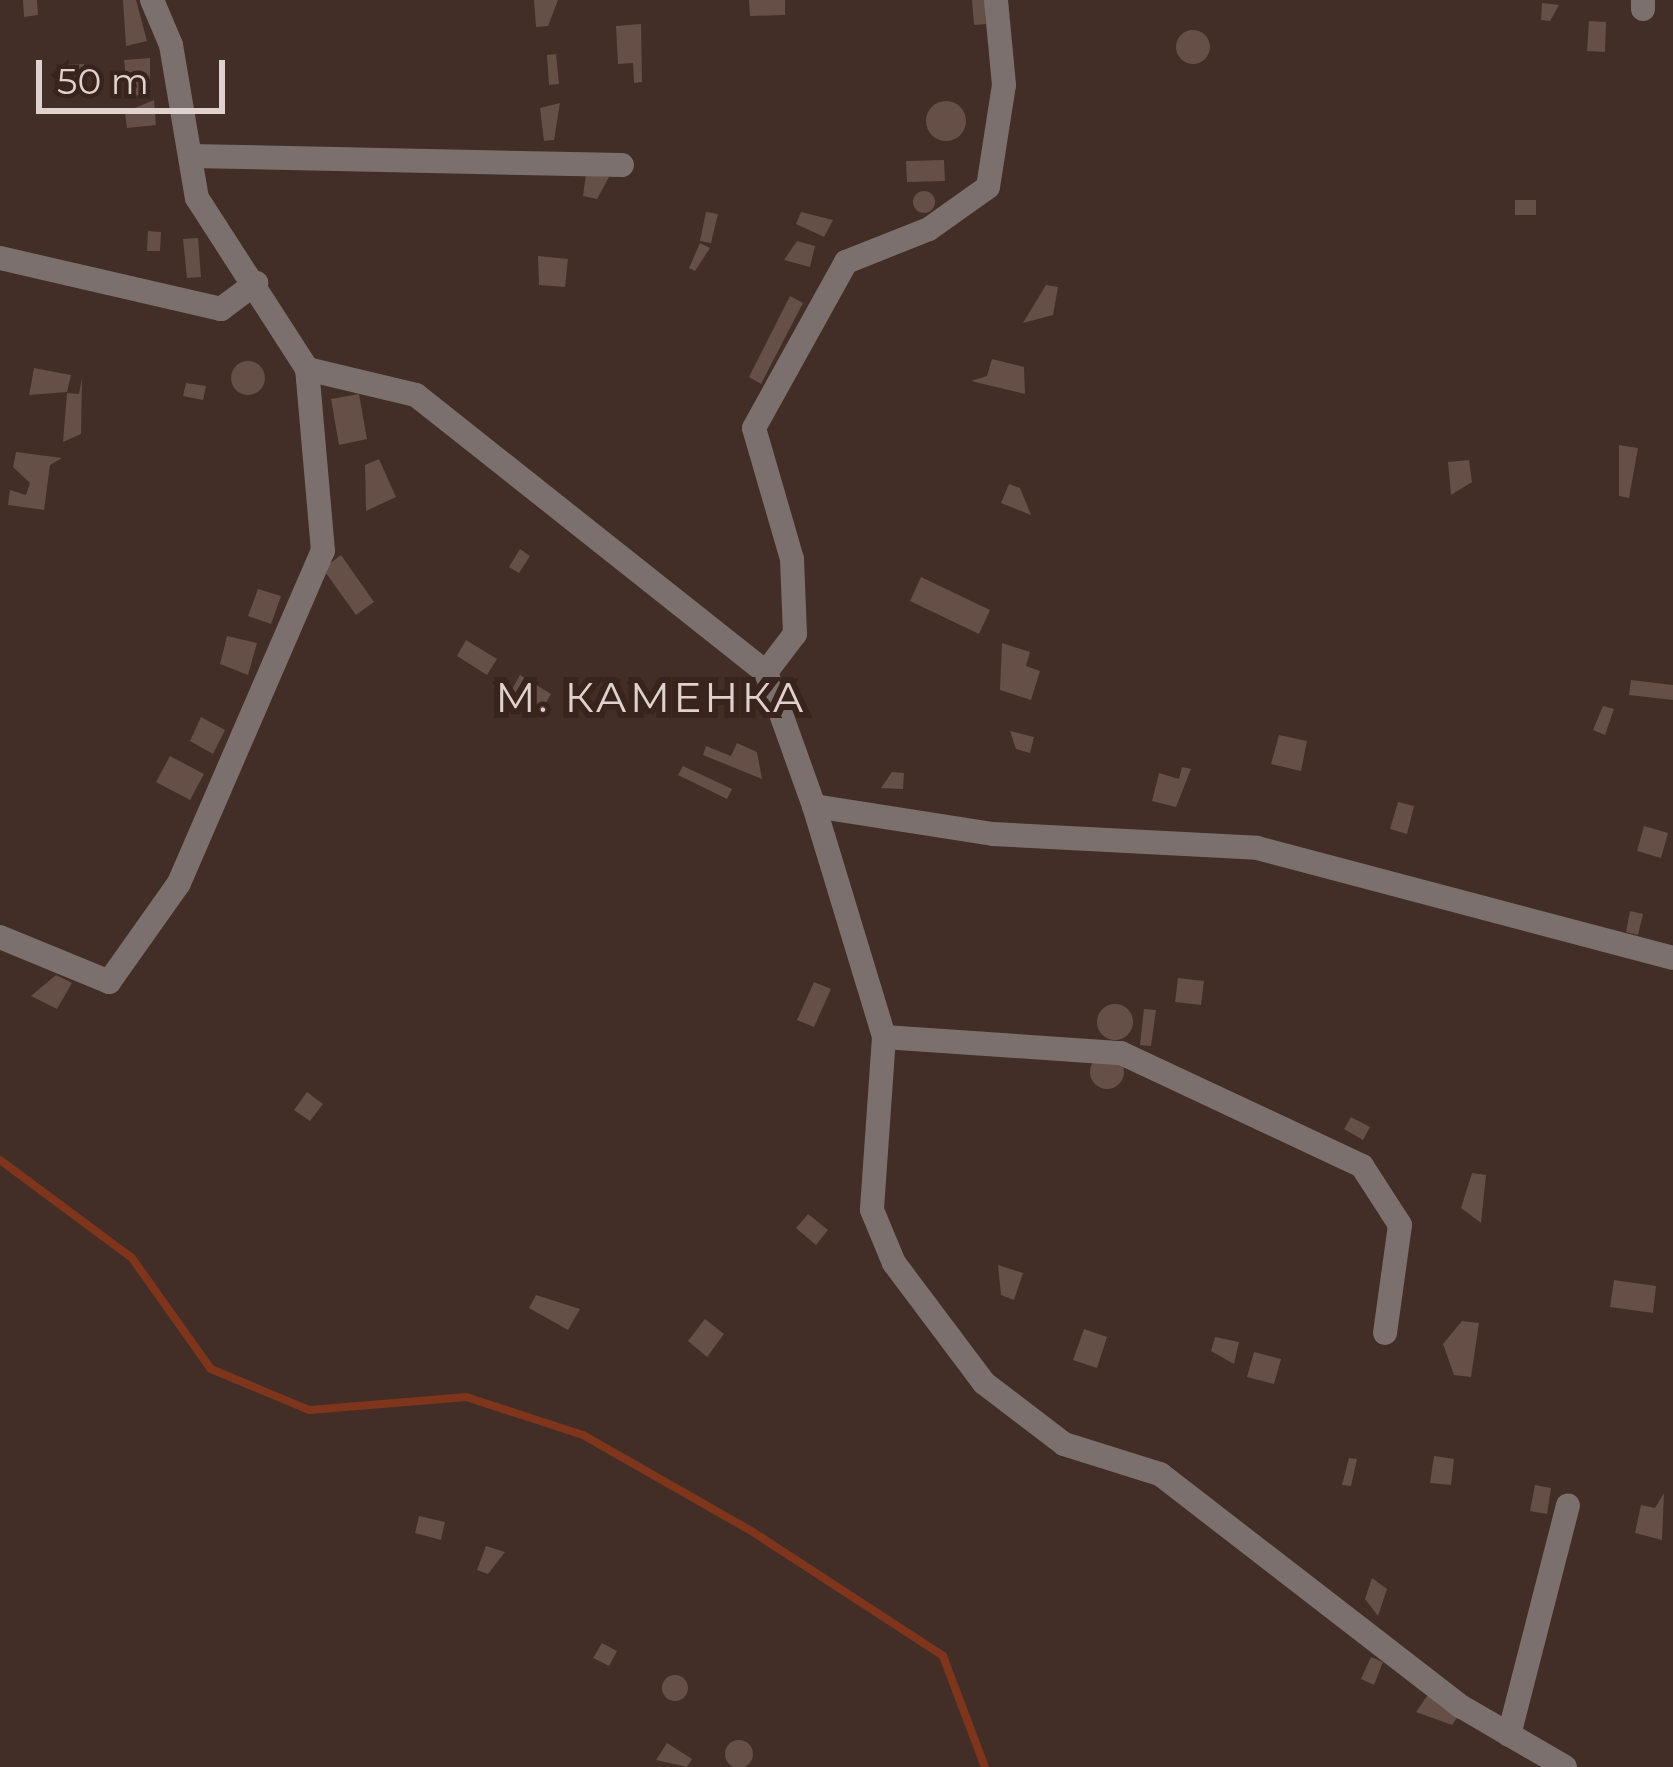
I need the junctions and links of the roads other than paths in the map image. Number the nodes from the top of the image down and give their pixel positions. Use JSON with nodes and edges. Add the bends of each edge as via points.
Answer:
{"nodes":[{"id":1,"x":152,"y":0,"type":"edge"},
{"id":2,"x":996,"y":0,"type":"edge"},
{"id":3,"x":191,"y":156,"type":"junction"},
{"id":4,"x":622,"y":166,"type":"dead end"},
{"id":5,"x":0,"y":258,"type":"edge"},
{"id":6,"x":256,"y":283,"type":"junction"},
{"id":7,"x":307,"y":369,"type":"junction"},
{"id":8,"x":766,"y":672,"type":"junction"},
{"id":9,"x":814,"y":806,"type":"junction"},
{"id":10,"x":0,"y":938,"type":"edge"},
{"id":11,"x":1673,"y":958,"type":"edge"},
{"id":12,"x":884,"y":1037,"type":"junction"},
{"id":13,"x":1385,"y":1333,"type":"dead end"},
{"id":14,"x":1568,"y":1505,"type":"dead end"},
{"id":15,"x":1509,"y":1735,"type":"junction"},
{"id":16,"x":1565,"y":1767,"type":"edge"}],
"edges":[{"from":1,"to":3,"type":"street"},
{"from":2,"to":8,"type":"street","via":[[1004,85],[988,188],[928,229],[846,262],[754,428],[792,559],[795,634]]},
{"from":3,"to":4,"type":"street"},
{"from":3,"to":6,"type":"street","via":[[197,198]]},
{"from":5,"to":6,"type":"street","via":[[221,308]]},
{"from":6,"to":7,"type":"street"},
{"from":7,"to":8,"type":"street","via":[[416,395]]},
{"from":7,"to":10,"type":"street","via":[[322,551],[296,634],[179,883],[109,982]]},
{"from":8,"to":9,"type":"street"},
{"from":9,"to":11,"type":"street","via":[[993,834],[1257,848]]},
{"from":9,"to":12,"type":"street"},
{"from":12,"to":13,"type":"street","via":[[1121,1053],[1362,1166],[1400,1225]]},
{"from":12,"to":15,"type":"street","via":[[872,1210],[894,1263],[984,1383],[1064,1444],[1160,1474]]},
{"from":14,"to":15,"type":"street"},
{"from":15,"to":16,"type":"street"}]}
